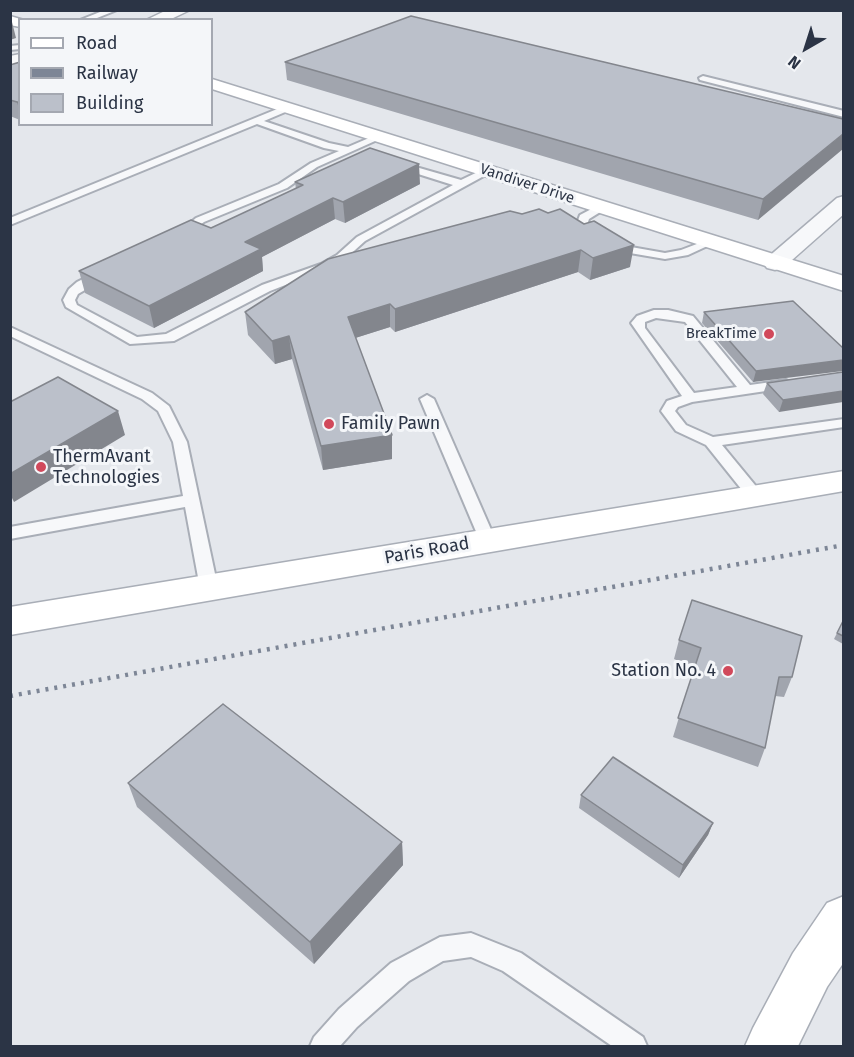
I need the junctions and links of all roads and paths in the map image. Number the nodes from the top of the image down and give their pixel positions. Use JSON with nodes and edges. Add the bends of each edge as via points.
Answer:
{"nodes":[{"id":1,"x":114,"y":10,"type":"edge"},
{"id":2,"x":183,"y":10,"type":"edge"},
{"id":3,"x":89,"y":18,"type":"edge"},
{"id":4,"x":159,"y":18,"type":"edge"},
{"id":5,"x":703,"y":78,"type":"dead end"},
{"id":6,"x":213,"y":84,"type":"edge"},
{"id":7,"x":287,"y":108,"type":"junction"},
{"id":8,"x":843,"y":114,"type":"edge"},
{"id":9,"x":259,"y":120,"type":"junction"},
{"id":10,"x":379,"y":137,"type":"junction"},
{"id":11,"x":356,"y":152,"type":"junction"},
{"id":12,"x":384,"y":160,"type":"edge"},
{"id":13,"x":488,"y":171,"type":"junction"},
{"id":14,"x":462,"y":184,"type":"junction"},
{"id":15,"x":843,"y":202,"type":"edge"},
{"id":16,"x":601,"y":207,"type":"junction"},
{"id":17,"x":10,"y":222,"type":"edge"},
{"id":18,"x":710,"y":242,"type":"junction"},
{"id":19,"x":164,"y":246,"type":"edge"},
{"id":20,"x":775,"y":263,"type":"junction"},
{"id":21,"x":112,"y":270,"type":"edge"},
{"id":22,"x":843,"y":284,"type":"edge"},
{"id":23,"x":10,"y":331,"type":"edge"},
{"id":24,"x":800,"y":382,"type":"edge"},
{"id":25,"x":746,"y":389,"type":"junction"},
{"id":26,"x":690,"y":398,"type":"junction"},
{"id":27,"x":427,"y":399,"type":"dead end"},
{"id":28,"x":843,"y":423,"type":"edge"},
{"id":29,"x":711,"y":442,"type":"junction"},
{"id":30,"x":843,"y":481,"type":"edge"},
{"id":31,"x":756,"y":496,"type":"junction"},
{"id":32,"x":192,"y":500,"type":"junction"},
{"id":33,"x":10,"y":533,"type":"edge"},
{"id":34,"x":488,"y":541,"type":"junction"},
{"id":35,"x":209,"y":588,"type":"junction"},
{"id":36,"x":10,"y":621,"type":"edge"},
{"id":37,"x":843,"y":919,"type":"edge"},
{"id":38,"x":323,"y":1047,"type":"edge"},
{"id":39,"x":634,"y":1047,"type":"edge"},
{"id":40,"x":771,"y":1047,"type":"edge"}],
"edges":[{"from":1,"to":3,"type":"lane"},
{"from":2,"to":4,"type":"street"},
{"from":5,"to":8,"type":"lane"},
{"from":6,"to":7,"type":"main road","name":"Vandiver Drive"},
{"from":7,"to":9,"type":"lane"},
{"from":7,"to":10,"type":"main road","name":"Vandiver Drive"},
{"from":9,"to":11,"type":"lane","via":[[327,146]]},
{"from":9,"to":17,"type":"lane"},
{"from":10,"to":11,"type":"lane"},
{"from":10,"to":13,"type":"main road","name":"Vandiver Drive"},
{"from":11,"to":19,"type":"lane","via":[[315,165],[283,186],[200,220]]},
{"from":12,"to":14,"type":"lane"},
{"from":13,"to":14,"type":"lane"},
{"from":13,"to":16,"type":"main road","name":"Vandiver Drive"},
{"from":14,"to":21,"type":"lane","via":[[361,239],[325,266],[266,288],[168,338],[135,341],[72,307],[69,300],[73,292]]},
{"from":15,"to":20,"type":"street"},
{"from":16,"to":18,"type":"main road","name":"Vandiver Drive"},
{"from":16,"to":18,"type":"lane","via":[[576,223],[646,254],[684,253]]},
{"from":18,"to":20,"type":"main road","name":"Vandiver Drive"},
{"from":20,"to":22,"type":"main road","name":"Vandiver Drive"},
{"from":23,"to":32,"type":"lane","via":[[147,396],[164,409],[180,442]]},
{"from":24,"to":25,"type":"lane"},
{"from":25,"to":26,"type":"lane"},
{"from":25,"to":26,"type":"lane","via":[[689,319],[654,314],[641,319],[637,323],[639,328]]},
{"from":26,"to":29,"type":"lane","via":[[672,404],[668,411],[681,428]]},
{"from":27,"to":34,"type":"lane"},
{"from":28,"to":29,"type":"lane"},
{"from":29,"to":31,"type":"lane"},
{"from":30,"to":31,"type":"main road","name":"Paris Road"},
{"from":31,"to":34,"type":"main road","name":"Paris Road"},
{"from":32,"to":33,"type":"lane"},
{"from":32,"to":35,"type":"lane"},
{"from":34,"to":35,"type":"main road","name":"Paris Road"},
{"from":35,"to":36,"type":"main road","name":"Paris Road"},
{"from":37,"to":40,"type":"main road","via":[[810,970]]},
{"from":38,"to":39,"type":"lane","via":[[348,1018],[400,972],[440,949],[471,945],[512,962]]}]}
